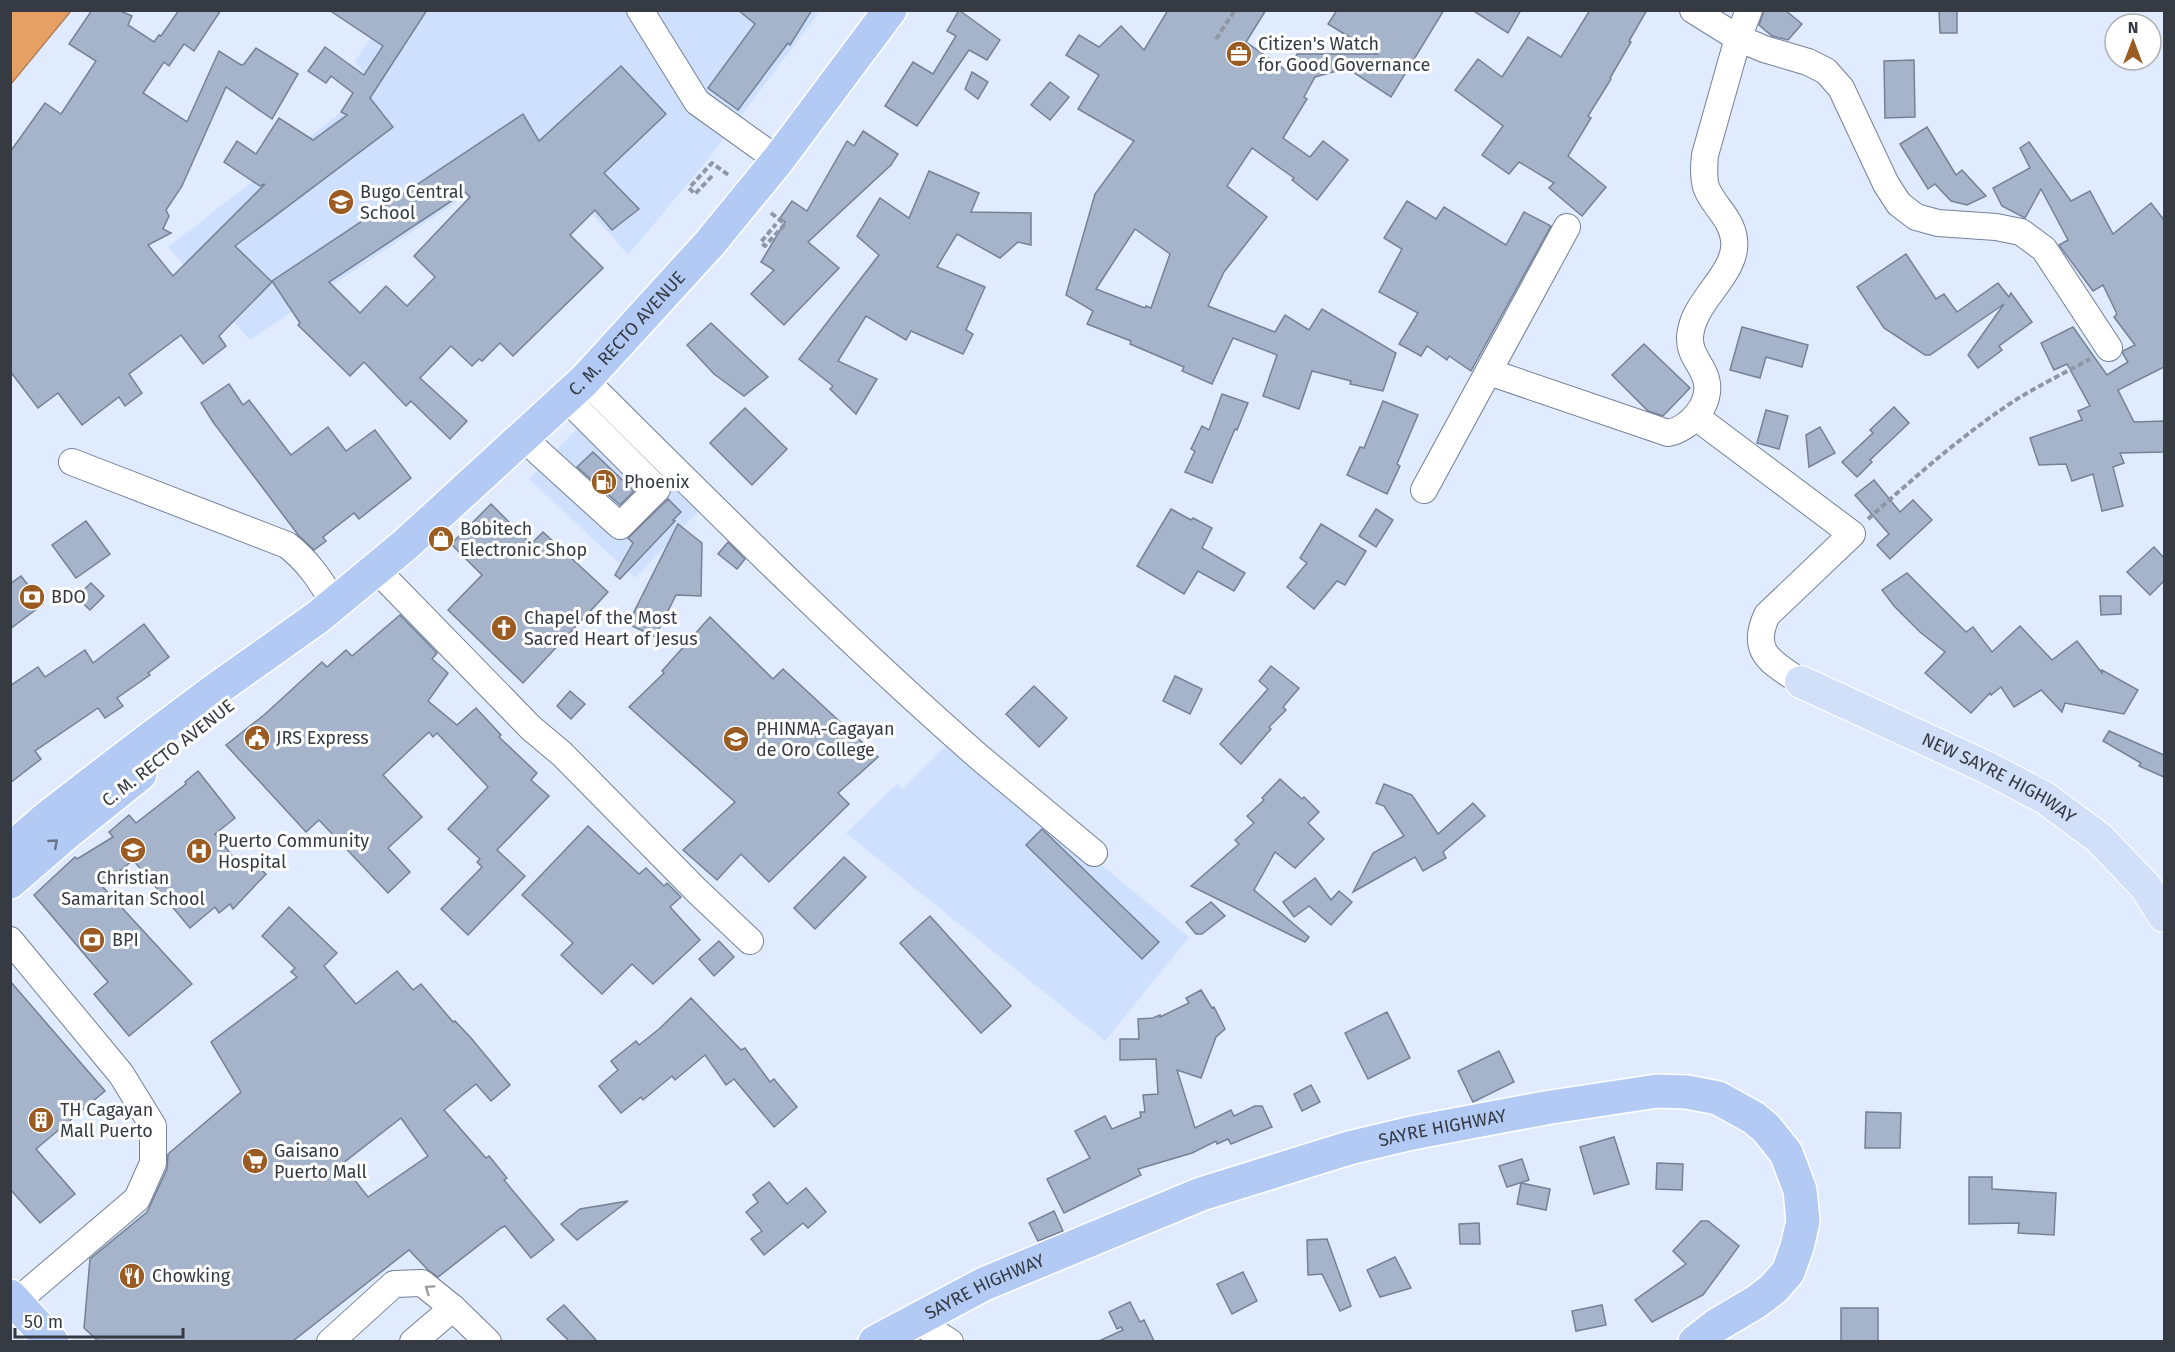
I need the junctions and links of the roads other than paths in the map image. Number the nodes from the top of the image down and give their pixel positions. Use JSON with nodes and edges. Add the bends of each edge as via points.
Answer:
{"nodes":[{"id":1,"x":640,"y":10,"type":"edge"},
{"id":2,"x":890,"y":10,"type":"edge"},
{"id":3,"x":1693,"y":10,"type":"edge"},
{"id":4,"x":1749,"y":10,"type":"edge"},
{"id":5,"x":1738,"y":38,"type":"junction"},
{"id":6,"x":778,"y":160,"type":"junction"},
{"id":7,"x":1567,"y":227,"type":"dead end"},
{"id":8,"x":2109,"y":348,"type":"road end"},
{"id":9,"x":1489,"y":372,"type":"junction"},
{"id":10,"x":575,"y":388,"type":"junction"},
{"id":11,"x":1695,"y":417,"type":"junction"},
{"id":12,"x":522,"y":437,"type":"junction"},
{"id":13,"x":72,"y":462,"type":"dead end"},
{"id":14,"x":1424,"y":490,"type":"dead end"},
{"id":15,"x":376,"y":569,"type":"junction"},
{"id":16,"x":326,"y":610,"type":"junction"},
{"id":17,"x":1801,"y":682,"type":"joint"},
{"id":18,"x":10,"y":822,"type":"edge"},
{"id":19,"x":10,"y":850,"type":"edge"},
{"id":20,"x":1094,"y":853,"type":"dead end"},
{"id":21,"x":10,"y":882,"type":"edge"},
{"id":22,"x":2164,"y":916,"type":"edge"},
{"id":23,"x":10,"y":940,"type":"edge"},
{"id":24,"x":750,"y":941,"type":"dead end"},
{"id":25,"x":12,"y":1302,"type":"edge"},
{"id":26,"x":453,"y":1308,"type":"junction"},
{"id":27,"x":915,"y":1320,"type":"junction"},
{"id":28,"x":52,"y":1341,"type":"edge"},
{"id":29,"x":330,"y":1341,"type":"edge"},
{"id":30,"x":413,"y":1341,"type":"edge"},
{"id":31,"x":488,"y":1341,"type":"edge"},
{"id":32,"x":875,"y":1341,"type":"edge"},
{"id":33,"x":950,"y":1341,"type":"edge"},
{"id":34,"x":1695,"y":1341,"type":"edge"}],
"edges":[{"from":1,"to":6,"type":"street","via":[[697,102]]},
{"from":2,"to":6,"type":"highway","name":"C. M. RECTO AVENUE"},
{"from":3,"to":5,"type":"street"},
{"from":4,"to":5,"type":"street"},
{"from":5,"to":8,"type":"street","via":[[1826,70],[1841,88],[1899,204],[1916,217],[2021,232],[2044,249]]},
{"from":5,"to":11,"type":"street","via":[[1705,155],[1707,189],[1731,225],[1734,240],[1733,255],[1695,315],[1690,337],[1691,352],[1706,378],[1708,390]]},
{"from":6,"to":10,"type":"highway","name":"C. M. RECTO AVENUE","via":[[710,243]]},
{"from":7,"to":9,"type":"street"},
{"from":9,"to":11,"type":"street","via":[[1668,433],[1687,426]]},
{"from":9,"to":14,"type":"street"},
{"from":10,"to":12,"type":"highway","name":"C. M. RECTO AVENUE"},
{"from":10,"to":12,"type":"street","via":[[657,489],[620,526]]},
{"from":10,"to":20,"type":"street","via":[[754,547],[979,757]]},
{"from":11,"to":17,"type":"street","via":[[1852,534],[1767,615],[1760,630],[1766,655]]},
{"from":12,"to":15,"type":"highway","name":"C. M. RECTO AVENUE"},
{"from":13,"to":16,"type":"street","via":[[287,545],[317,575]]},
{"from":15,"to":16,"type":"highway","name":"C. M. RECTO AVENUE"},
{"from":15,"to":24,"type":"street","via":[[531,728]]},
{"from":16,"to":18,"type":"highway","name":"C. M. RECTO AVENUE","via":[[240,649],[113,739]]},
{"from":16,"to":19,"type":"highway","name":"C. M. RECTO AVENUE","via":[[211,693]]},
{"from":21,"to":16,"type":"highway","name":"C. M. RECTO AVENUE","one_way":true,"via":[[155,762],[274,672]]},
{"from":17,"to":22,"type":"main road","name":"NEW SAYRE HIGHWAY","via":[[2045,798],[2098,838],[2145,886]]},
{"from":23,"to":25,"type":"street","via":[[121,1074],[153,1126],[153,1163],[137,1199]]},
{"from":25,"to":28,"type":"highway"},
{"from":26,"to":29,"type":"street","one_way":true,"via":[[422,1283],[394,1284]]},
{"from":26,"to":30,"type":"street"},
{"from":26,"to":31,"type":"street"},
{"from":27,"to":32,"type":"highway","name":"SAYRE HIGHWAY"},
{"from":27,"to":33,"type":"street"},
{"from":27,"to":34,"type":"highway","name":"SAYRE HIGHWAY","via":[[984,1284],[1201,1194],[1349,1148],[1545,1108],[1647,1092],[1687,1092],[1718,1098],[1766,1128],[1792,1167],[1800,1190],[1803,1221],[1788,1272],[1773,1289]]}]}
